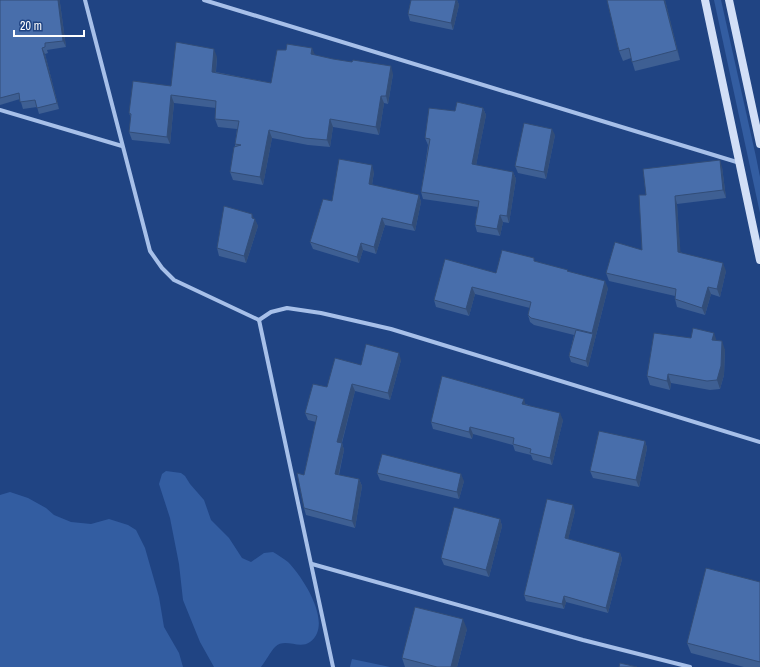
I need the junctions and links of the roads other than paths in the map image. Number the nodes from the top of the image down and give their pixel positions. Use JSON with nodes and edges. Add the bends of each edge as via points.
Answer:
{"nodes":[{"id":1,"x":85,"y":0,"type":"edge"},
{"id":2,"x":204,"y":0,"type":"edge"},
{"id":3,"x":705,"y":0,"type":"edge"},
{"id":4,"x":729,"y":0,"type":"edge"},
{"id":5,"x":0,"y":110,"type":"edge"},
{"id":6,"x":760,"y":144,"type":"edge"},
{"id":7,"x":122,"y":146,"type":"junction"},
{"id":8,"x":741,"y":163,"type":"junction"},
{"id":9,"x":760,"y":260,"type":"edge"},
{"id":10,"x":259,"y":320,"type":"junction"},
{"id":11,"x":760,"y":442,"type":"edge"},
{"id":12,"x":312,"y":564,"type":"junction"},
{"id":13,"x":333,"y":667,"type":"edge"},
{"id":14,"x":690,"y":667,"type":"edge"}],
"edges":[{"from":1,"to":7,"type":"street"},
{"from":2,"to":8,"type":"street"},
{"from":3,"to":8,"type":"main road"},
{"from":4,"to":6,"type":"main road"},
{"from":5,"to":7,"type":"street"},
{"from":7,"to":10,"type":"street","via":[[150,251],[162,268],[174,280]]},
{"from":8,"to":9,"type":"main road"},
{"from":10,"to":11,"type":"street","via":[[271,312],[287,308],[391,328]]},
{"from":10,"to":12,"type":"street"},
{"from":12,"to":13,"type":"street"},
{"from":12,"to":14,"type":"street","via":[[583,640]]}]}
